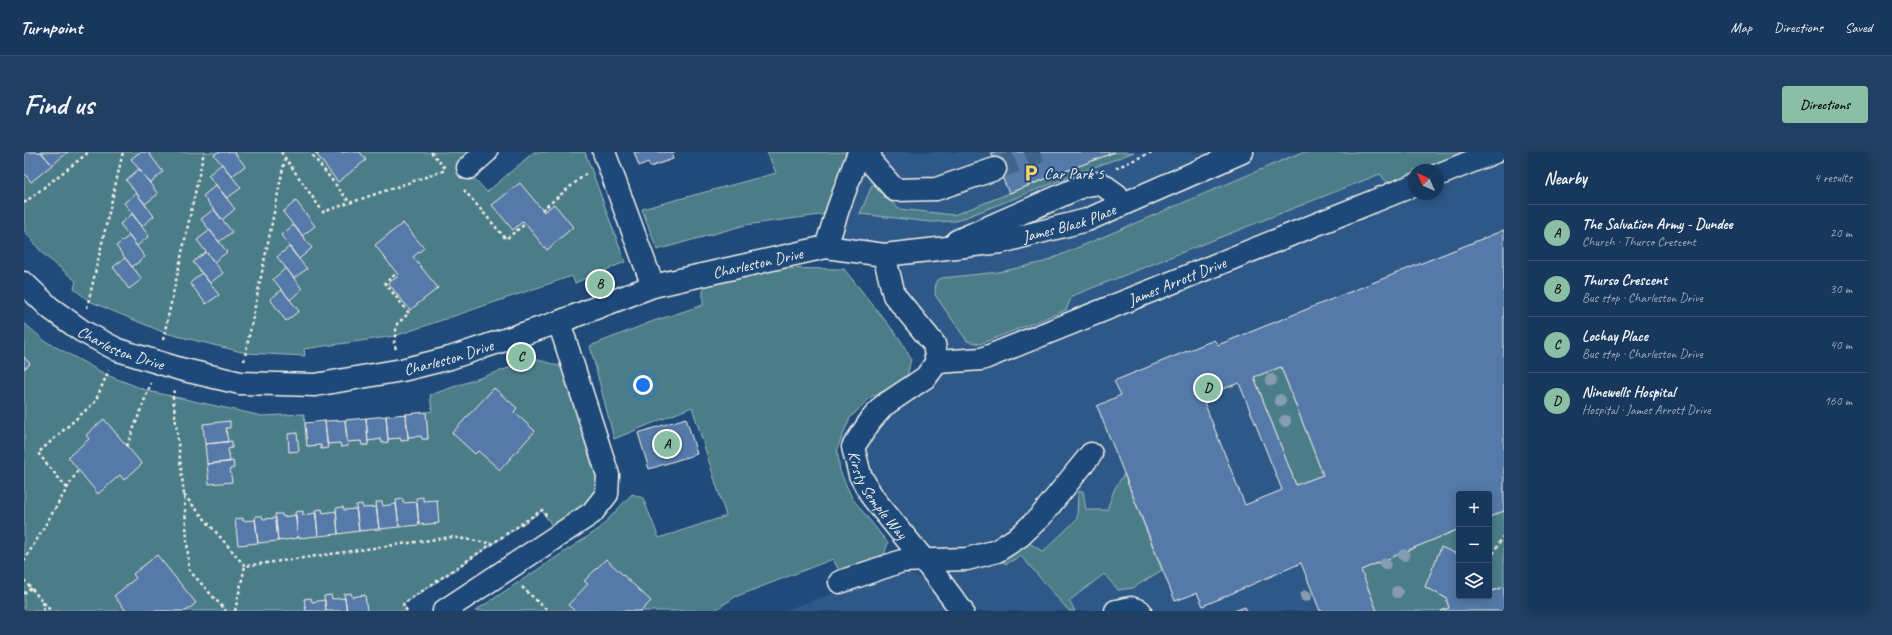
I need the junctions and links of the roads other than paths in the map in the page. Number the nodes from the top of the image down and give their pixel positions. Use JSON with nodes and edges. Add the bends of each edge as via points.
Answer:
{"nodes":[{"id":1,"x":486,"y":152,"type":"edge"},
{"id":2,"x":859,"y":152,"type":"edge"},
{"id":3,"x":869,"y":152,"type":"edge"},
{"id":4,"x":1242,"y":152,"type":"edge"},
{"id":5,"x":1495,"y":152,"type":"edge"},
{"id":6,"x":607,"y":159,"type":"edge"},
{"id":7,"x":995,"y":169,"type":"tunnel mouth"},
{"id":8,"x":1444,"y":173,"type":"edge"},
{"id":9,"x":460,"y":177,"type":"road end"},
{"id":10,"x":1408,"y":187,"type":"edge"},
{"id":11,"x":1121,"y":205,"type":"junction"},
{"id":12,"x":826,"y":247,"type":"junction"},
{"id":13,"x":939,"y":249,"type":"junction"},
{"id":14,"x":884,"y":255,"type":"junction"},
{"id":15,"x":24,"y":283,"type":"edge"},
{"id":16,"x":653,"y":286,"type":"junction"},
{"id":17,"x":559,"y":322,"type":"junction"},
{"id":18,"x":937,"y":362,"type":"junction"},
{"id":19,"x":1090,"y":454,"type":"dead end"},
{"id":20,"x":924,"y":560,"type":"junction"},
{"id":21,"x":840,"y":582,"type":"dead end"},
{"id":22,"x":444,"y":611,"type":"edge"},
{"id":23,"x":962,"y":611,"type":"edge"},
{"id":24,"x":1116,"y":611,"type":"edge"},
{"id":25,"x":1140,"y":611,"type":"edge"}],
"edges":[{"from":1,"to":9,"type":"street"},
{"from":2,"to":12,"type":"street"},
{"from":3,"to":7,"type":"street","via":[[873,165],[895,190],[936,189]]},
{"from":4,"to":11,"type":"street","name":"James Black Place"},
{"from":5,"to":8,"type":"street"},
{"from":6,"to":16,"type":"street"},
{"from":10,"to":18,"type":"street","name":"James Arrott Drive","via":[[982,359]]},
{"from":11,"to":13,"type":"street","name":"James Black Place","via":[[1086,220],[1001,242]]},
{"from":11,"to":13,"type":"street","via":[[1117,195],[1100,183],[1078,188]]},
{"from":12,"to":14,"type":"street","name":"Charleston Drive"},
{"from":12,"to":16,"type":"street","name":"Charleston Drive"},
{"from":13,"to":14,"type":"street","name":"James Black Place"},
{"from":14,"to":18,"type":"street","via":[[894,295],[934,344]]},
{"from":15,"to":17,"type":"street","name":"Charleston Drive","via":[[50,308],[82,331],[118,350],[180,369],[240,383],[315,385],[402,370],[450,358]]},
{"from":16,"to":17,"type":"street","name":"Charleston Drive"},
{"from":17,"to":22,"type":"street","via":[[608,475],[607,494],[592,513]]},
{"from":18,"to":20,"type":"street","name":"Kirsty Semple Way","via":[[926,378],[883,406],[853,447],[860,475],[873,498]]},
{"from":19,"to":20,"type":"street","via":[[1041,516],[1020,536],[997,551],[967,559]]},
{"from":20,"to":21,"type":"street","via":[[902,561]]},
{"from":20,"to":23,"type":"street"},
{"from":24,"to":25,"type":"street","via":[[1131,608]]}]}
